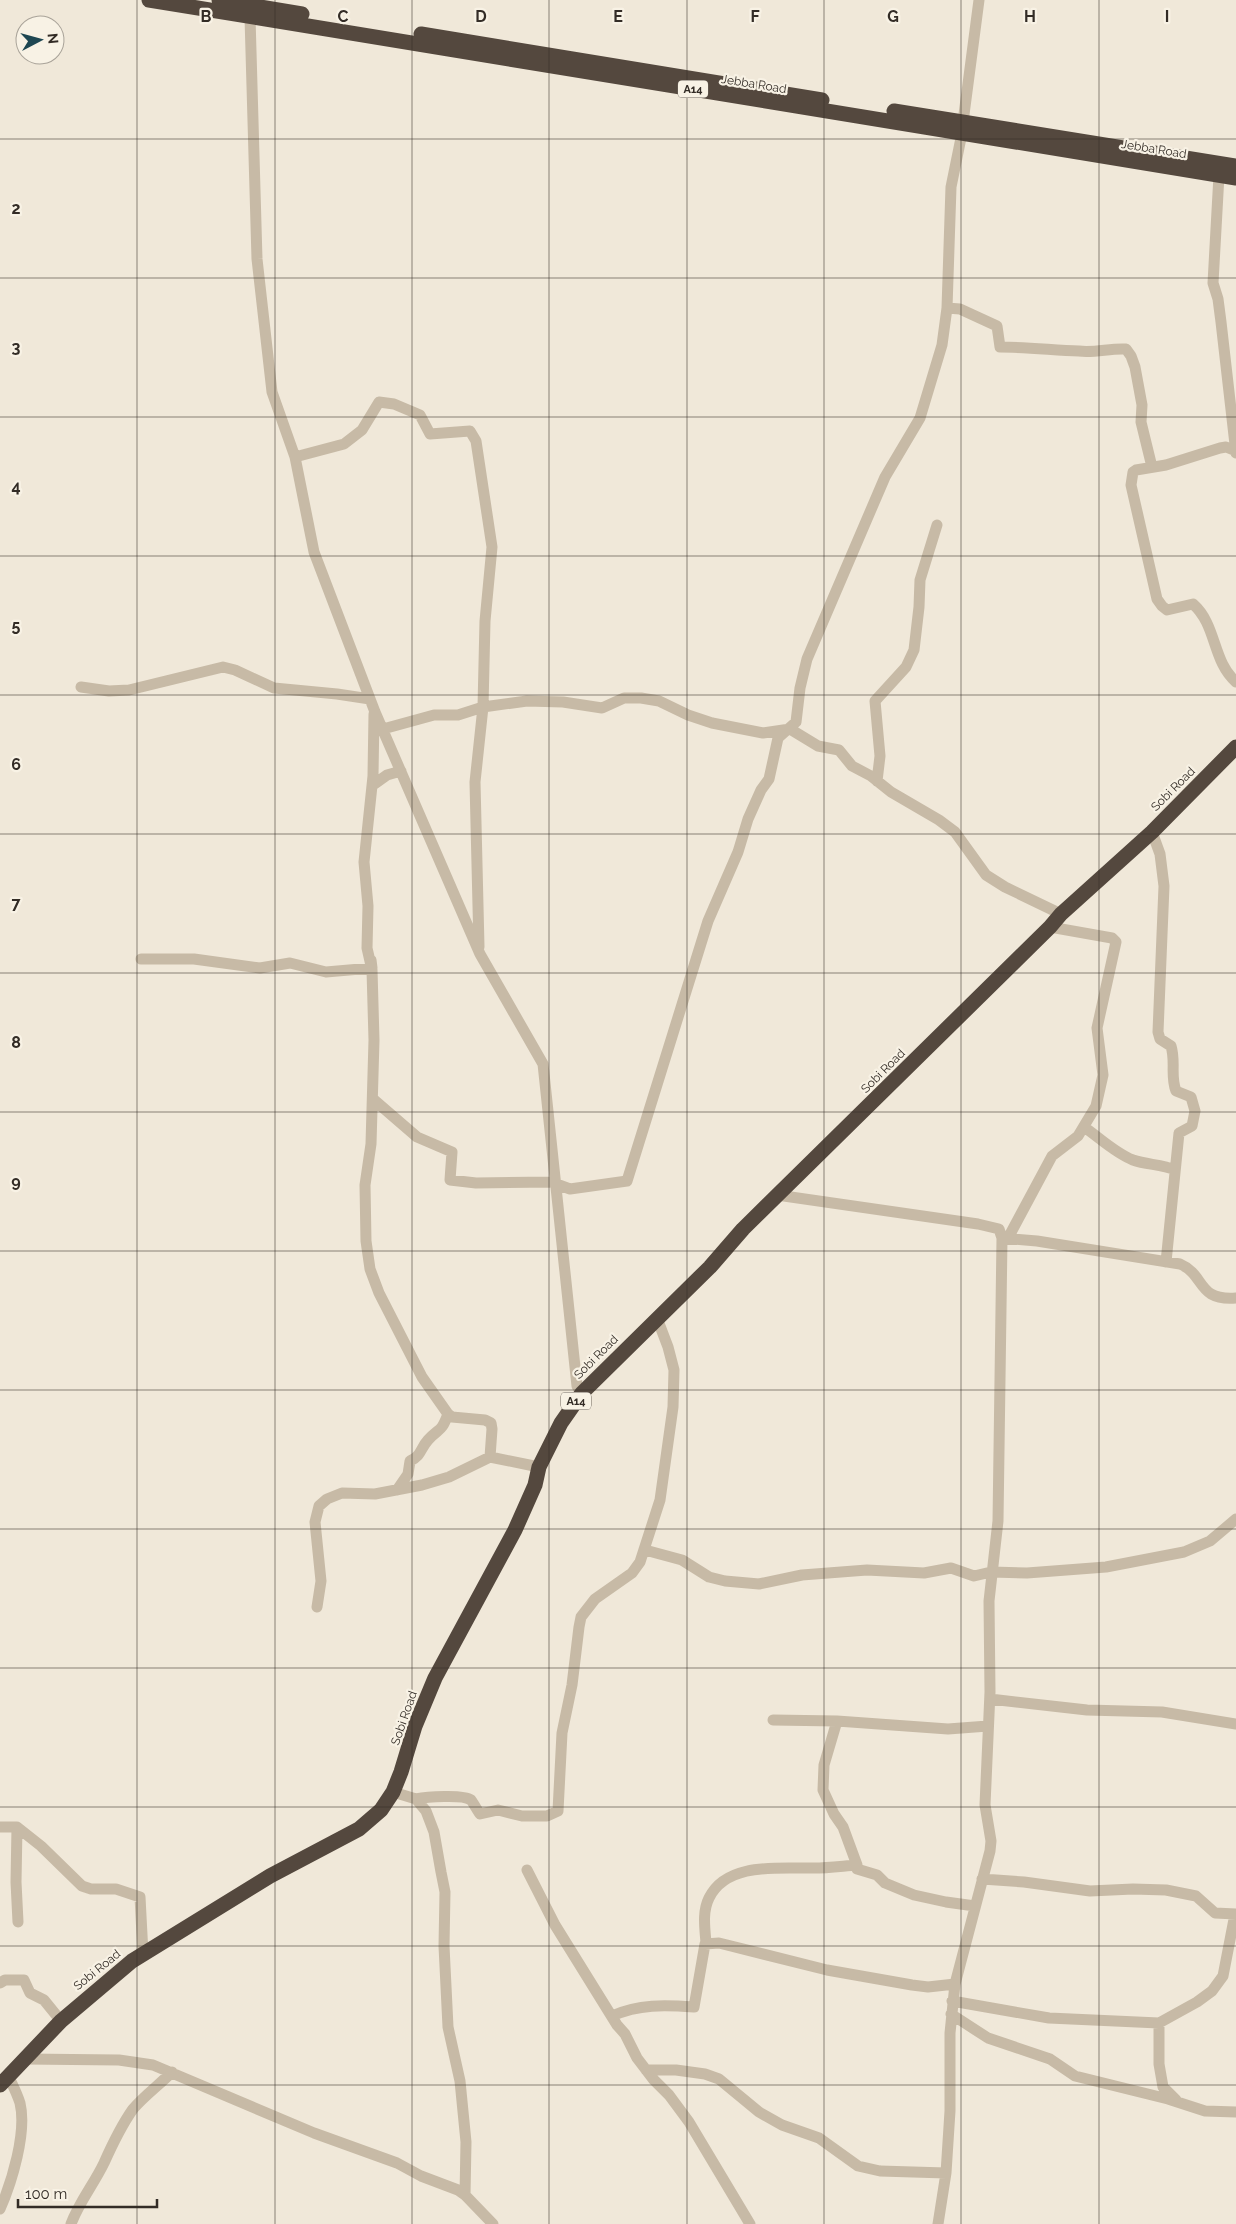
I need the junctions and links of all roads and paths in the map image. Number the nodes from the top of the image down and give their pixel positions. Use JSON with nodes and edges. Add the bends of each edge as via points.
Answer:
{"nodes":[{"id":1,"x":149,"y":0,"type":"edge"},
{"id":2,"x":219,"y":0,"type":"edge"},
{"id":3,"x":979,"y":0,"type":"edge"},
{"id":4,"x":250,"y":17,"type":"junction"},
{"id":5,"x":962,"y":128,"type":"junction"},
{"id":6,"x":1236,"y":166,"type":"edge"},
{"id":7,"x":1219,"y":175,"type":"junction"},
{"id":8,"x":1236,"y":178,"type":"edge"},
{"id":9,"x":947,"y":308,"type":"junction"},
{"id":10,"x":1236,"y":452,"type":"edge"},
{"id":11,"x":295,"y":457,"type":"junction"},
{"id":12,"x":1152,"y":467,"type":"junction"},
{"id":13,"x":937,"y":525,"type":"dead end"},
{"id":14,"x":1236,"y":682,"type":"edge"},
{"id":15,"x":81,"y":687,"type":"dead end"},
{"id":16,"x":370,"y":699,"type":"junction"},
{"id":17,"x":483,"y":707,"type":"junction"},
{"id":18,"x":374,"y":712,"type":"junction"},
{"id":19,"x":790,"y":728,"type":"junction"},
{"id":20,"x":383,"y":729,"type":"junction"},
{"id":21,"x":1236,"y":747,"type":"edge"},
{"id":22,"x":401,"y":771,"type":"junction"},
{"id":23,"x":877,"y":780,"type":"junction"},
{"id":24,"x":373,"y":785,"type":"junction"},
{"id":25,"x":1152,"y":832,"type":"junction"},
{"id":26,"x":1061,"y":914,"type":"junction"},
{"id":27,"x":1050,"y":927,"type":"junction"},
{"id":28,"x":480,"y":954,"type":"junction"},
{"id":29,"x":141,"y":959,"type":"dead end"},
{"id":30,"x":372,"y":968,"type":"junction"},
{"id":31,"x":373,"y":1099,"type":"junction"},
{"id":32,"x":1084,"y":1127,"type":"junction"},
{"id":33,"x":1175,"y":1170,"type":"junction"},
{"id":34,"x":557,"y":1185,"type":"junction"},
{"id":35,"x":777,"y":1195,"type":"junction"},
{"id":36,"x":1005,"y":1238,"type":"junction"},
{"id":37,"x":1166,"y":1262,"type":"junction"},
{"id":38,"x":1236,"y":1298,"type":"edge"},
{"id":39,"x":657,"y":1318,"type":"junction"},
{"id":40,"x":582,"y":1393,"type":"junction"},
{"id":41,"x":448,"y":1414,"type":"junction"},
{"id":42,"x":490,"y":1457,"type":"junction"},
{"id":43,"x":539,"y":1467,"type":"junction"},
{"id":44,"x":397,"y":1490,"type":"junction"},
{"id":45,"x":1236,"y":1519,"type":"edge"},
{"id":46,"x":645,"y":1550,"type":"junction"},
{"id":47,"x":991,"y":1572,"type":"junction"},
{"id":48,"x":317,"y":1607,"type":"dead end"},
{"id":49,"x":990,"y":1699,"type":"junction"},
{"id":50,"x":773,"y":1720,"type":"dead end"},
{"id":51,"x":837,"y":1721,"type":"junction"},
{"id":52,"x":1236,"y":1724,"type":"edge"},
{"id":53,"x":988,"y":1726,"type":"junction"},
{"id":54,"x":393,"y":1792,"type":"junction"},
{"id":55,"x":416,"y":1799,"type":"junction"},
{"id":56,"x":0,"y":1827,"type":"edge"},
{"id":57,"x":17,"y":1827,"type":"junction"},
{"id":58,"x":857,"y":1865,"type":"junction"},
{"id":59,"x":528,"y":1870,"type":"dead end"},
{"id":60,"x":982,"y":1879,"type":"junction"},
{"id":61,"x":975,"y":1906,"type":"junction"},
{"id":62,"x":1236,"y":1914,"type":"edge"},
{"id":63,"x":18,"y":1922,"type":"dead end"},
{"id":64,"x":706,"y":1943,"type":"junction"},
{"id":65,"x":143,"y":1954,"type":"junction"},
{"id":66,"x":0,"y":1983,"type":"edge"},
{"id":67,"x":955,"y":1984,"type":"junction"},
{"id":68,"x":952,"y":2001,"type":"junction"},
{"id":69,"x":951,"y":2014,"type":"junction"},
{"id":70,"x":612,"y":2016,"type":"junction"},
{"id":71,"x":62,"y":2021,"type":"junction"},
{"id":72,"x":1159,"y":2023,"type":"junction"},
{"id":73,"x":25,"y":2059,"type":"junction"},
{"id":74,"x":646,"y":2070,"type":"junction"},
{"id":75,"x":172,"y":2072,"type":"junction"},
{"id":76,"x":4,"y":2080,"type":"edge"},
{"id":77,"x":1178,"y":2102,"type":"junction"},
{"id":78,"x":1236,"y":2112,"type":"edge"},
{"id":79,"x":946,"y":2173,"type":"junction"},
{"id":80,"x":465,"y":2195,"type":"junction"},
{"id":81,"x":0,"y":2209,"type":"edge"},
{"id":82,"x":71,"y":2224,"type":"edge"},
{"id":83,"x":493,"y":2224,"type":"edge"},
{"id":84,"x":750,"y":2224,"type":"edge"},
{"id":85,"x":938,"y":2224,"type":"edge"}],
"edges":[{"from":1,"to":4,"type":"highway","name":"Jebba Road","number":"A14"},
{"from":2,"to":5,"type":"highway","number":"A14"},
{"from":3,"to":5,"type":"street"},
{"from":4,"to":5,"type":"highway","name":"Jebba Road","number":"A14"},
{"from":4,"to":11,"type":"street","via":[[257,259],[272,392]]},
{"from":5,"to":6,"type":"highway","number":"A14"},
{"from":5,"to":7,"type":"highway","name":"Jebba Road","number":"A14"},
{"from":5,"to":9,"type":"street","via":[[951,187]]},
{"from":7,"to":8,"type":"highway","name":"Jebba Road","number":"A14"},
{"from":7,"to":10,"type":"street","via":[[1213,283],[1221,322]]},
{"from":9,"to":12,"type":"street","via":[[960,309],[997,326],[1000,347],[1054,351],[1126,349],[1135,367],[1142,405],[1141,422]]},
{"from":9,"to":19,"type":"street","via":[[942,345],[920,418],[885,477],[807,659],[796,722]]},
{"from":10,"to":12,"type":"street","via":[[1220,448]]},
{"from":11,"to":16,"type":"street","via":[[314,552]]},
{"from":11,"to":17,"type":"street","via":[[344,444],[362,430],[379,402],[394,404],[420,415],[430,434],[470,431],[476,442],[492,547],[485,621]]},
{"from":12,"to":14,"type":"street","via":[[1133,472],[1131,485],[1157,599],[1167,610],[1193,604],[1202,612],[1220,662]]},
{"from":13,"to":23,"type":"street","via":[[920,580],[914,650],[906,667],[875,700],[880,756]]},
{"from":15,"to":16,"type":"street","via":[[129,690],[223,667],[274,688]]},
{"from":16,"to":18,"type":"street"},
{"from":17,"to":19,"type":"street","via":[[546,701],[602,708],[624,698],[641,698],[712,723],[764,733]]},
{"from":17,"to":20,"type":"street","via":[[458,716],[434,715]]},
{"from":17,"to":28,"type":"street","via":[[475,782]]},
{"from":18,"to":20,"type":"street"},
{"from":18,"to":24,"type":"street"},
{"from":19,"to":23,"type":"street","via":[[818,746],[839,750],[852,766]]},
{"from":19,"to":34,"type":"street","via":[[778,738],[768,780],[748,819],[738,852],[708,921],[627,1181],[570,1189]]},
{"from":20,"to":22,"type":"street"},
{"from":21,"to":25,"type":"highway","name":"Sobi Road","number":"A14"},
{"from":22,"to":24,"type":"street"},
{"from":22,"to":28,"type":"street"},
{"from":23,"to":26,"type":"street","via":[[955,832],[986,875]]},
{"from":24,"to":30,"type":"street","via":[[364,862],[367,948]]},
{"from":25,"to":26,"type":"highway","name":"Sobi Road","number":"A14"},
{"from":25,"to":33,"type":"street","via":[[1160,854],[1164,886],[1158,1032],[1160,1039],[1171,1046],[1175,1057],[1173,1083],[1176,1090],[1191,1097],[1195,1111],[1192,1126],[1179,1133]]},
{"from":26,"to":27,"type":"highway","name":"Sobi Road","number":"A14"},
{"from":27,"to":32,"type":"street","via":[[1112,938],[1116,942],[1097,1028],[1102,1081],[1096,1106]]},
{"from":27,"to":35,"type":"highway","name":"Sobi Road","number":"A14"},
{"from":28,"to":34,"type":"street","via":[[543,1064]]},
{"from":29,"to":30,"type":"street","via":[[194,959],[260,968],[290,963],[326,972]]},
{"from":30,"to":31,"type":"street"},
{"from":31,"to":34,"type":"street","via":[[417,1137],[452,1152],[450,1180],[551,1182]]},
{"from":31,"to":41,"type":"street","via":[[365,1185],[370,1269],[405,1346]]},
{"from":32,"to":33,"type":"street","via":[[1132,1160]]},
{"from":32,"to":36,"type":"street","via":[[1078,1136],[1052,1156]]},
{"from":33,"to":37,"type":"street"},
{"from":34,"to":40,"type":"street","via":[[577,1386]]},
{"from":35,"to":36,"type":"street","via":[[978,1224],[999,1229]]},
{"from":35,"to":39,"type":"highway","name":"Sobi Road","number":"A14"},
{"from":36,"to":37,"type":"street"},
{"from":36,"to":47,"type":"street","via":[[998,1521]]},
{"from":37,"to":38,"type":"street","via":[[1187,1267],[1204,1291],[1218,1297]]},
{"from":39,"to":40,"type":"highway","name":"Sobi Road","number":"A14"},
{"from":39,"to":46,"type":"street","via":[[674,1370],[673,1407],[660,1500]]},
{"from":40,"to":43,"type":"highway","name":"Sobi Road","number":"A14","via":[[550,1442]]},
{"from":41,"to":42,"type":"street","via":[[491,1423]]},
{"from":41,"to":44,"type":"street","via":[[442,1429],[427,1441],[419,1456],[410,1461],[408,1474]]},
{"from":42,"to":43,"type":"street"},
{"from":42,"to":44,"type":"street","via":[[449,1477]]},
{"from":43,"to":54,"type":"highway","name":"Sobi Road","number":"A14","via":[[535,1485],[515,1530],[434,1678]]},
{"from":44,"to":48,"type":"street","via":[[375,1494],[342,1492],[319,1506],[315,1522],[321,1581]]},
{"from":45,"to":47,"type":"street","via":[[1210,1541],[1162,1557],[1082,1569]]},
{"from":46,"to":47,"type":"street","via":[[682,1560],[709,1577],[759,1584],[802,1575],[867,1570],[924,1574],[951,1568],[974,1576]]},
{"from":46,"to":55,"type":"street","via":[[632,1572],[588,1607],[578,1626],[572,1685],[562,1733],[558,1811],[547,1816],[522,1816],[498,1810],[480,1814],[466,1798]]},
{"from":47,"to":49,"type":"street"},
{"from":49,"to":52,"type":"street","via":[[1087,1710],[1162,1712]]},
{"from":49,"to":53,"type":"street"},
{"from":50,"to":51,"type":"street"},
{"from":51,"to":53,"type":"street","via":[[948,1729]]},
{"from":51,"to":58,"type":"street","via":[[824,1765],[823,1790],[843,1827]]},
{"from":53,"to":60,"type":"street","via":[[985,1805],[991,1841]]},
{"from":54,"to":55,"type":"street"},
{"from":54,"to":65,"type":"highway","name":"Sobi Road","number":"A14","via":[[381,1810],[359,1829],[270,1876]]},
{"from":55,"to":80,"type":"street","via":[[430,1820],[445,1892],[446,2006],[463,2100],[467,2171]]},
{"from":56,"to":57,"type":"street"},
{"from":57,"to":63,"type":"street"},
{"from":57,"to":65,"type":"street","via":[[82,1886],[116,1889],[140,1897]]},
{"from":58,"to":61,"type":"street","via":[[856,1869],[877,1875],[885,1883],[914,1895]]},
{"from":58,"to":64,"type":"street","via":[[771,1867],[737,1874],[724,1881],[710,1896],[705,1908]]},
{"from":59,"to":70,"type":"street","via":[[555,1925]]},
{"from":60,"to":61,"type":"street"},
{"from":60,"to":62,"type":"street","via":[[1090,1891],[1166,1890],[1196,1896],[1215,1913]]},
{"from":61,"to":67,"type":"street"},
{"from":62,"to":72,"type":"street","via":[[1223,1976],[1212,1991]]},
{"from":64,"to":67,"type":"street","via":[[719,1943],[827,1970],[912,1985]]},
{"from":64,"to":70,"type":"street","via":[[694,2007],[654,2005],[628,2009]]},
{"from":65,"to":71,"type":"highway","name":"Sobi Road","number":"A14","via":[[84,1999]]},
{"from":66,"to":71,"type":"street","via":[[24,1980],[30,1993],[44,2000]]},
{"from":67,"to":68,"type":"street"},
{"from":68,"to":69,"type":"street"},
{"from":68,"to":72,"type":"street","via":[[1049,2018]]},
{"from":69,"to":77,"type":"street","via":[[988,2038],[1050,2060],[1075,2076]]},
{"from":69,"to":79,"type":"street"},
{"from":70,"to":74,"type":"street"},
{"from":71,"to":73,"type":"highway","name":"Sobi Road","number":"A14"},
{"from":72,"to":77,"type":"street","via":[[1163,2087]]},
{"from":73,"to":75,"type":"street","via":[[119,2060],[153,2065]]},
{"from":73,"to":76,"type":"highway","name":"Sobi Road","number":"A14"},
{"from":74,"to":79,"type":"street","via":[[705,2074],[719,2079],[759,2112],[782,2125],[820,2138],[858,2166],[880,2171]]},
{"from":74,"to":84,"type":"street","via":[[689,2122]]},
{"from":75,"to":80,"type":"street","via":[[314,2133],[397,2163]]},
{"from":75,"to":82,"type":"street","via":[[124,2123]]},
{"from":76,"to":81,"type":"street","via":[[20,2104],[22,2119],[15,2164]]},
{"from":77,"to":78,"type":"street","via":[[1214,2112]]},
{"from":79,"to":85,"type":"street"},
{"from":80,"to":83,"type":"street"}]}
